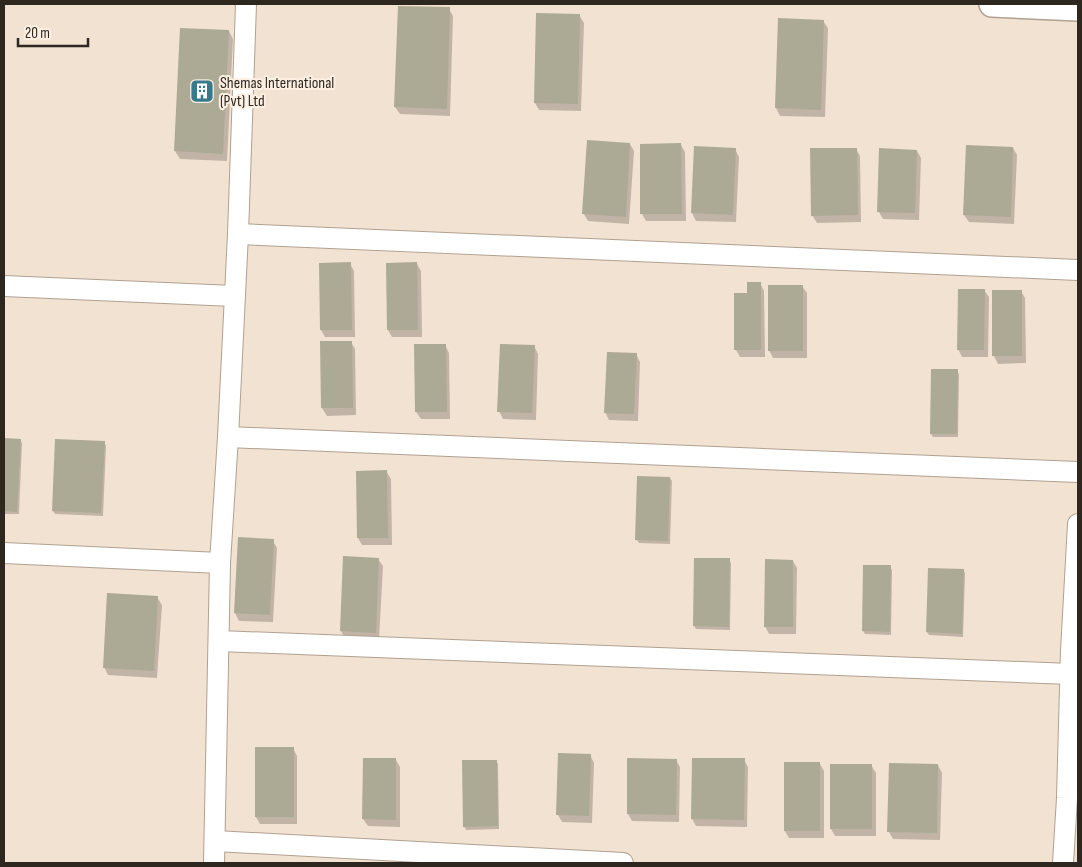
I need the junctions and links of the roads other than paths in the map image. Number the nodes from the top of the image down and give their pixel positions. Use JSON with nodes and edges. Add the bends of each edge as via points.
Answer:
{"nodes":[{"id":1,"x":246,"y":4,"type":"edge"},
{"id":2,"x":992,"y":4,"type":"edge"},
{"id":3,"x":1078,"y":8,"type":"edge"},
{"id":4,"x":238,"y":234,"type":"junction"},
{"id":5,"x":1078,"y":270,"type":"edge"},
{"id":6,"x":4,"y":286,"type":"edge"},
{"id":7,"x":234,"y":296,"type":"junction"},
{"id":8,"x":228,"y":437,"type":"junction"},
{"id":9,"x":1078,"y":472,"type":"edge"},
{"id":10,"x":1078,"y":524,"type":"edge"},
{"id":11,"x":4,"y":553,"type":"edge"},
{"id":12,"x":220,"y":564,"type":"junction"},
{"id":13,"x":219,"y":641,"type":"junction"},
{"id":14,"x":1075,"y":651,"type":"edge"},
{"id":15,"x":1071,"y":674,"type":"junction"},
{"id":16,"x":1072,"y":798,"type":"edge"},
{"id":17,"x":215,"y":841,"type":"junction"},
{"id":18,"x":214,"y":863,"type":"edge"},
{"id":19,"x":623,"y":863,"type":"edge"},
{"id":20,"x":1063,"y":863,"type":"edge"}],
"edges":[{"from":1,"to":4,"type":"street"},
{"from":2,"to":3,"type":"street"},
{"from":4,"to":5,"type":"street"},
{"from":4,"to":7,"type":"street"},
{"from":6,"to":7,"type":"street"},
{"from":7,"to":8,"type":"street"},
{"from":8,"to":9,"type":"street"},
{"from":8,"to":12,"type":"street"},
{"from":10,"to":14,"type":"street"},
{"from":11,"to":12,"type":"street"},
{"from":12,"to":13,"type":"street"},
{"from":13,"to":15,"type":"street"},
{"from":13,"to":17,"type":"street"},
{"from":14,"to":15,"type":"street"},
{"from":15,"to":16,"type":"street"},
{"from":16,"to":20,"type":"street"},
{"from":17,"to":18,"type":"street"},
{"from":17,"to":19,"type":"street"}]}
